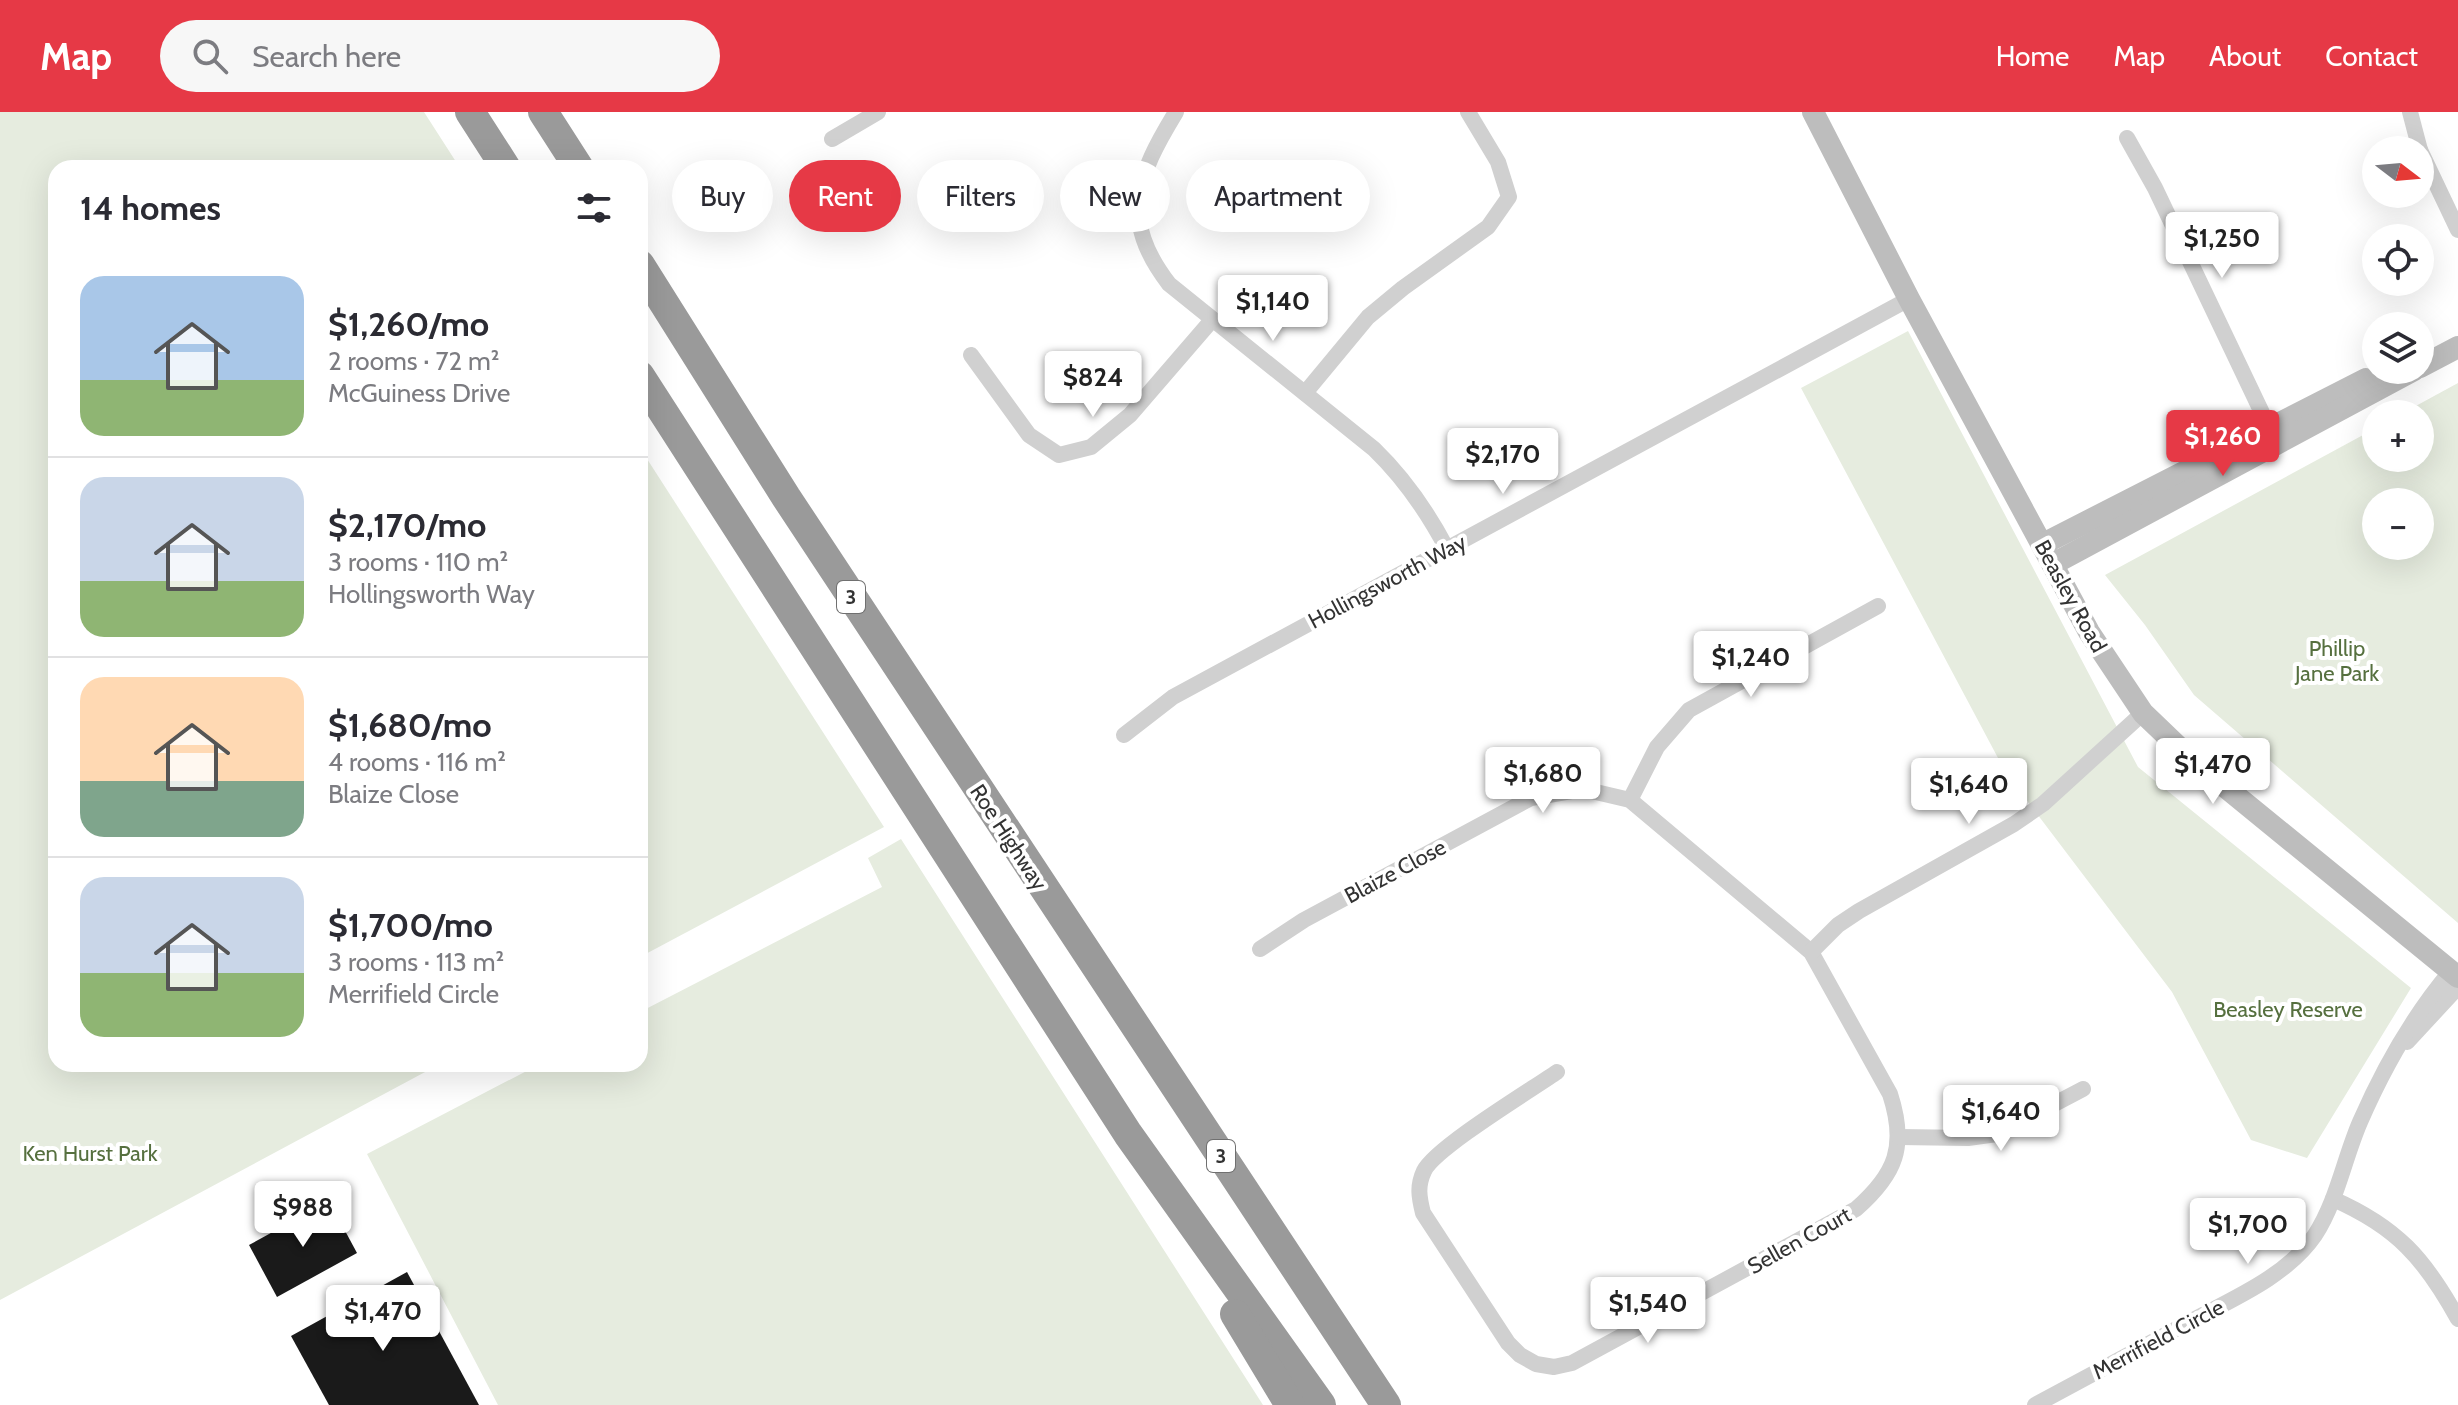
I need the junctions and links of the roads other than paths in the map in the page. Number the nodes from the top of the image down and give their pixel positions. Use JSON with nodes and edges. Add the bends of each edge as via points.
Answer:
{"nodes":[{"id":1,"x":470,"y":112,"type":"edge"},
{"id":2,"x":543,"y":112,"type":"edge"},
{"id":3,"x":878,"y":112,"type":"edge"},
{"id":4,"x":1176,"y":112,"type":"edge"},
{"id":5,"x":1468,"y":112,"type":"edge"},
{"id":6,"x":1813,"y":112,"type":"edge"},
{"id":7,"x":2410,"y":112,"type":"edge"},
{"id":8,"x":2416,"y":136,"type":"edge"},
{"id":9,"x":2127,"y":138,"type":"dead end"},
{"id":10,"x":832,"y":139,"type":"dead end"},
{"id":11,"x":501,"y":160,"type":"edge"},
{"id":12,"x":574,"y":160,"type":"edge"},
{"id":13,"x":2434,"y":179,"type":"edge"},
{"id":14,"x":2458,"y":230,"type":"edge"},
{"id":15,"x":648,"y":278,"type":"edge"},
{"id":16,"x":1909,"y":299,"type":"junction"},
{"id":17,"x":1212,"y":320,"type":"junction"},
{"id":18,"x":2458,"y":331,"type":"edge"},
{"id":19,"x":2434,"y":344,"type":"edge"},
{"id":20,"x":2458,"y":347,"type":"edge"},
{"id":21,"x":971,"y":355,"type":"dead end"},
{"id":22,"x":2434,"y":360,"type":"edge"},
{"id":23,"x":2362,"y":382,"type":"edge"},
{"id":24,"x":2384,"y":384,"type":"edge"},
{"id":25,"x":648,"y":388,"type":"edge"},
{"id":26,"x":1305,"y":393,"type":"junction"},
{"id":27,"x":2273,"y":435,"type":"junction"},
{"id":28,"x":1447,"y":549,"type":"junction"},
{"id":29,"x":2048,"y":554,"type":"junction"},
{"id":30,"x":1878,"y":606,"type":"dead end"},
{"id":31,"x":2143,"y":713,"type":"junction"},
{"id":32,"x":1124,"y":735,"type":"dead end"},
{"id":33,"x":1630,"y":800,"type":"junction"},
{"id":34,"x":1260,"y":949,"type":"dead end"},
{"id":35,"x":1811,"y":952,"type":"junction"},
{"id":36,"x":2456,"y":978,"type":"edge"},
{"id":37,"x":1557,"y":1072,"type":"dead end"},
{"id":38,"x":2083,"y":1089,"type":"dead end"},
{"id":39,"x":1128,"y":1134,"type":"junction"},
{"id":40,"x":1899,"y":1137,"type":"junction"},
{"id":41,"x":2333,"y":1199,"type":"junction"},
{"id":42,"x":2458,"y":1319,"type":"edge"},
{"id":43,"x":1383,"y":1399,"type":"edge"},
{"id":44,"x":1290,"y":1405,"type":"edge"},
{"id":45,"x":1321,"y":1405,"type":"edge"},
{"id":46,"x":2035,"y":1405,"type":"edge"}],
"edges":[{"from":1,"to":11,"type":"highway"},
{"from":2,"to":12,"type":"highway"},
{"from":3,"to":10,"type":"street"},
{"from":4,"to":17,"type":"street","via":[[1143,176],[1141,232],[1149,258],[1169,284]]},
{"from":5,"to":26,"type":"street","via":[[1498,162],[1509,197],[1488,227],[1368,317]]},
{"from":6,"to":16,"type":"main road","name":"Beasley Road"},
{"from":7,"to":8,"type":"street"},
{"from":9,"to":27,"type":"street"},
{"from":13,"to":14,"type":"street"},
{"from":15,"to":43,"type":"highway","name":"Roe Highway","number":"3","via":[[786,497]]},
{"from":16,"to":28,"type":"street","name":"Hollingsworth Way"},
{"from":16,"to":29,"type":"main road","name":"Beasley Road"},
{"from":17,"to":21,"type":"street","via":[[1130,415],[1091,447],[1059,455],[1029,435]]},
{"from":17,"to":26,"type":"street"},
{"from":18,"to":19,"type":"main road"},
{"from":20,"to":22,"type":"main road"},
{"from":23,"to":27,"type":"main road"},
{"from":24,"to":27,"type":"main road"},
{"from":25,"to":39,"type":"highway"},
{"from":26,"to":28,"type":"street","via":[[1403,478]]},
{"from":27,"to":29,"type":"main road"},
{"from":28,"to":32,"type":"street","name":"Hollingsworth Way","via":[[1173,697]]},
{"from":29,"to":31,"type":"main road","name":"Beasley Road","via":[[2089,632]]},
{"from":30,"to":33,"type":"street","via":[[1689,710],[1657,747]]},
{"from":31,"to":35,"type":"street","via":[[2043,804],[1859,911]]},
{"from":31,"to":36,"type":"main road","name":"Beasley Road","via":[[2191,759]]},
{"from":33,"to":34,"type":"street","name":"Blaize Close","via":[[1583,789],[1531,798]]},
{"from":33,"to":35,"type":"street","name":"Blaize Close"},
{"from":35,"to":40,"type":"street","name":"Sellen Court","via":[[1890,1094]]},
{"from":36,"to":41,"type":"street","name":"Merrifield Circle","via":[[2418,1011],[2389,1060],[2359,1123]]},
{"from":37,"to":40,"type":"street","name":"Sellen Court","via":[[1441,1152],[1425,1169],[1418,1191],[1423,1213],[1508,1343],[1536,1364],[1572,1363],[1856,1209],[1887,1176]]},
{"from":38,"to":40,"type":"street","via":[[1997,1134]]},
{"from":39,"to":44,"type":"highway"},
{"from":39,"to":45,"type":"highway"},
{"from":41,"to":42,"type":"street","via":[[2412,1249]]},
{"from":41,"to":46,"type":"street","name":"Merrifield Circle","via":[[2314,1236],[2254,1287]]}]}
